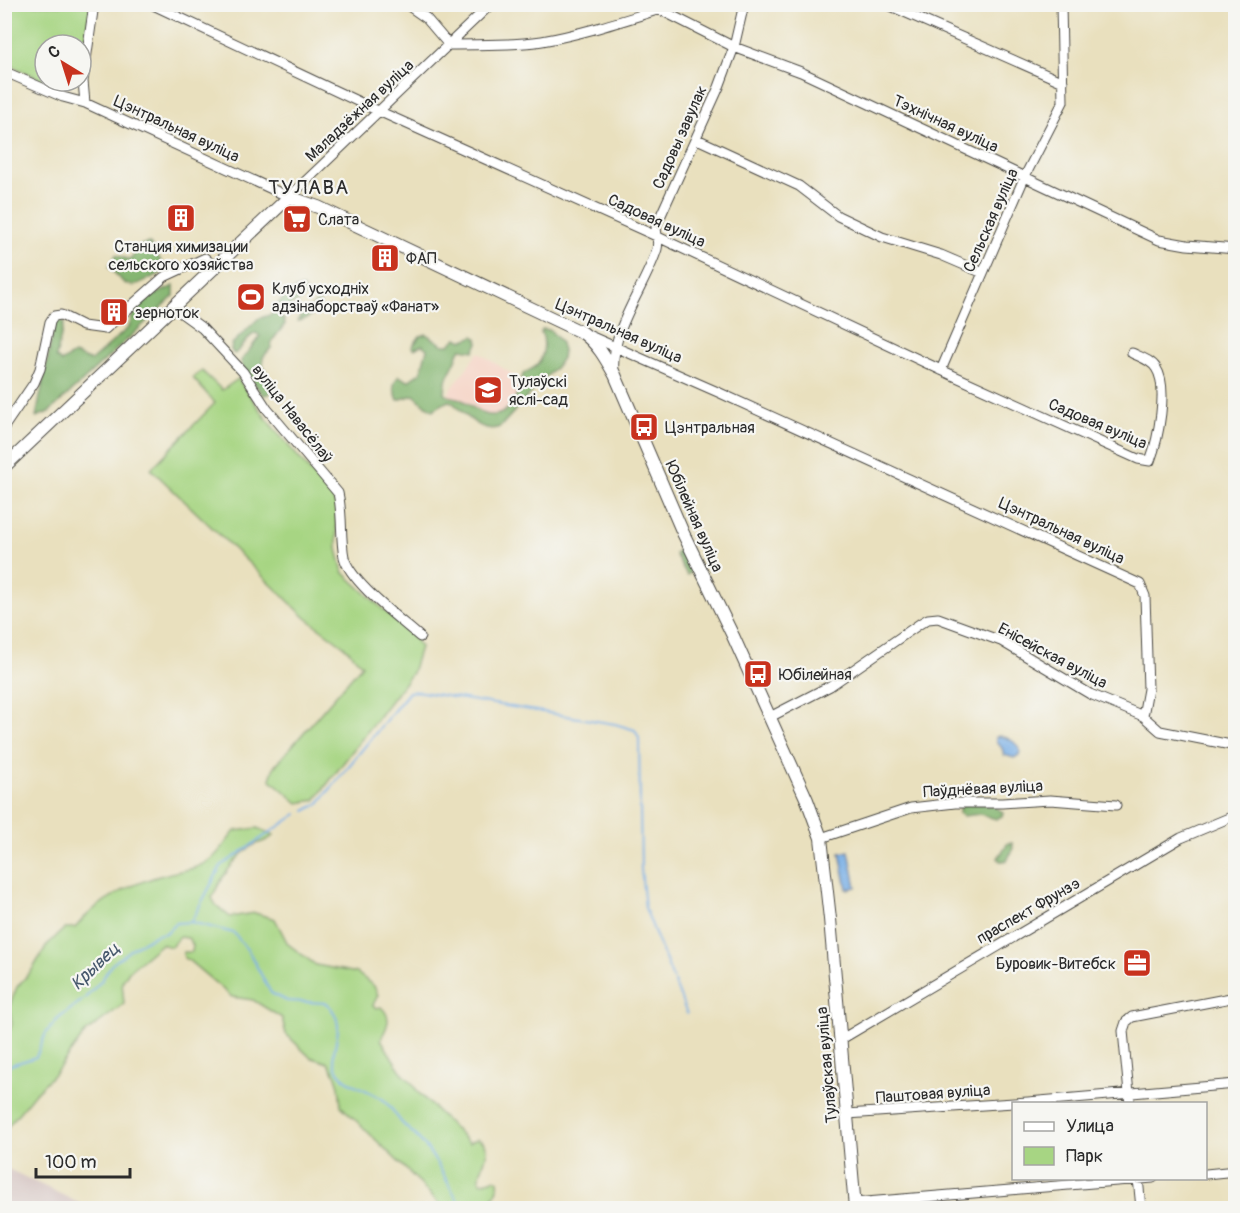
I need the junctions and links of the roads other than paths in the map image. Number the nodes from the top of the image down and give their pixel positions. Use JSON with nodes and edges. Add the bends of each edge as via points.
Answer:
{"nodes":[{"id":1,"x":94,"y":4,"type":"edge"},
{"id":2,"x":151,"y":4,"type":"edge"},
{"id":3,"x":406,"y":4,"type":"edge"},
{"id":4,"x":491,"y":4,"type":"edge"},
{"id":5,"x":649,"y":4,"type":"edge"},
{"id":6,"x":677,"y":4,"type":"edge"},
{"id":7,"x":744,"y":4,"type":"edge"},
{"id":8,"x":886,"y":4,"type":"edge"},
{"id":9,"x":1061,"y":4,"type":"edge"},
{"id":10,"x":660,"y":10,"type":"junction"},
{"id":11,"x":449,"y":45,"type":"junction"},
{"id":12,"x":734,"y":47,"type":"junction"},
{"id":13,"x":10,"y":74,"type":"dead end"},
{"id":14,"x":1063,"y":82,"type":"junction"},
{"id":15,"x":85,"y":103,"type":"junction"},
{"id":16,"x":379,"y":111,"type":"junction"},
{"id":17,"x":696,"y":139,"type":"junction"},
{"id":18,"x":1025,"y":176,"type":"junction"},
{"id":19,"x":289,"y":197,"type":"junction"},
{"id":20,"x":656,"y":236,"type":"junction"},
{"id":21,"x":1236,"y":249,"type":"edge"},
{"id":22,"x":215,"y":267,"type":"junction"},
{"id":23,"x":983,"y":273,"type":"junction"},
{"id":24,"x":172,"y":307,"type":"junction"},
{"id":25,"x":583,"y":333,"type":"junction"},
{"id":26,"x":616,"y":348,"type":"junction"},
{"id":27,"x":1132,"y":353,"type":"dead end"},
{"id":28,"x":940,"y":370,"type":"junction"},
{"id":29,"x":615,"y":375,"type":"junction"},
{"id":30,"x":4,"y":427,"type":"edge"},
{"id":31,"x":4,"y":467,"type":"edge"},
{"id":32,"x":420,"y":637,"type":"dead end"},
{"id":33,"x":1143,"y":716,"type":"junction"},
{"id":34,"x":770,"y":717,"type":"junction"},
{"id":35,"x":1236,"y":746,"type":"edge"},
{"id":36,"x":1116,"y":805,"type":"dead end"},
{"id":37,"x":1236,"y":815,"type":"edge"},
{"id":38,"x":820,"y":838,"type":"junction"},
{"id":39,"x":1236,"y":997,"type":"edge"},
{"id":40,"x":840,"y":1040,"type":"junction"},
{"id":41,"x":1236,"y":1084,"type":"edge"},
{"id":42,"x":1128,"y":1093,"type":"junction"},
{"id":43,"x":1028,"y":1102,"type":"edge"},
{"id":44,"x":1130,"y":1102,"type":"edge"},
{"id":45,"x":1012,"y":1103,"type":"edge"},
{"id":46,"x":847,"y":1114,"type":"junction"},
{"id":47,"x":1236,"y":1171,"type":"edge"},
{"id":48,"x":1207,"y":1174,"type":"edge"},
{"id":49,"x":1128,"y":1180,"type":"edge"},
{"id":50,"x":1138,"y":1180,"type":"edge"},
{"id":51,"x":855,"y":1206,"type":"edge"},
{"id":52,"x":1141,"y":1209,"type":"edge"}],
"edges":[{"from":1,"to":15,"type":"street","via":[[83,81]]},
{"from":2,"to":16,"type":"street","name":"Садовая вуліца"},
{"from":3,"to":11,"type":"street","via":[[426,18]]},
{"from":4,"to":11,"type":"street","name":"Маладзёжная вуліца"},
{"from":5,"to":10,"type":"street","name":"Тэхнічная вуліца"},
{"from":6,"to":10,"type":"street"},
{"from":7,"to":12,"type":"street","name":"Садовы завулак"},
{"from":8,"to":14,"type":"street"},
{"from":9,"to":14,"type":"street","name":"Сельская вуліца"},
{"from":10,"to":11,"type":"street","via":[[542,41]]},
{"from":10,"to":12,"type":"street","name":"Тэхнічная вуліца"},
{"from":11,"to":16,"type":"street","name":"Маладзёжная вуліца"},
{"from":12,"to":17,"type":"street","name":"Садовы завулак"},
{"from":12,"to":18,"type":"street","name":"Тэхнічная вуліца","via":[[801,72]]},
{"from":13,"to":15,"type":"street","name":"Цэнтральная вуліца"},
{"from":14,"to":18,"type":"street","name":"Сельская вуліца","via":[[1063,102]]},
{"from":15,"to":19,"type":"street","name":"Цэнтральная вуліца"},
{"from":16,"to":19,"type":"street","name":"Маладзёжная вуліца"},
{"from":16,"to":20,"type":"street","name":"Садовая вуліца"},
{"from":17,"to":20,"type":"street","name":"Садовы завулак","via":[[656,226]]},
{"from":17,"to":23,"type":"street","via":[[799,186],[838,216],[882,237]]},
{"from":18,"to":21,"type":"street","name":"Тэхнічная вуліца","via":[[1159,240]]},
{"from":18,"to":23,"type":"street","name":"Сельская вуліца"},
{"from":19,"to":22,"type":"main road"},
{"from":19,"to":25,"type":"main road","name":"Цэнтральная вуліца","via":[[318,207]]},
{"from":20,"to":26,"type":"street","name":"Садовы завулак","via":[[658,247]]},
{"from":20,"to":28,"type":"street","name":"Садовая вуліца"},
{"from":22,"to":24,"type":"main road"},
{"from":22,"to":30,"type":"street","via":[[205,258],[164,277],[105,329],[54,316],[34,383]]},
{"from":23,"to":28,"type":"street","name":"Сельская вуліца"},
{"from":24,"to":31,"type":"main road"},
{"from":24,"to":32,"type":"street","name":"вуліца Навасёлаў","via":[[202,328],[243,372],[267,409],[338,493],[344,557],[350,571]]},
{"from":25,"to":26,"type":"street","name":"Цэнтральная вуліца"},
{"from":25,"to":29,"type":"main road","name":"Юбілейная вуліца","via":[[598,346]]},
{"from":26,"to":29,"type":"street","name":"Садовы завулак"},
{"from":26,"to":33,"type":"street","name":"Цэнтральная вуліца","via":[[1140,584],[1145,596],[1148,689]]},
{"from":27,"to":28,"type":"street","name":"Садовая вуліца","via":[[1152,362],[1162,382],[1150,461]]},
{"from":29,"to":34,"type":"main road","name":"Юбілейная вуліца","via":[[683,533]]},
{"from":33,"to":34,"type":"street","name":"Енісейская вуліца","via":[[1090,694],[1001,641],[938,618],[921,623],[830,686]]},
{"from":33,"to":35,"type":"street","name":"Енісейская вуліца","via":[[1160,731]]},
{"from":34,"to":38,"type":"main road","name":"Юбілейная вуліца"},
{"from":36,"to":38,"type":"street","name":"Паўднёвая вуліца","via":[[1050,800],[922,806]]},
{"from":37,"to":40,"type":"street","name":"праспект Фрунзэ","via":[[1181,838]]},
{"from":38,"to":40,"type":"main road","name":"Тулаўская вуліца"},
{"from":39,"to":42,"type":"street","via":[[1129,1019],[1123,1031]]},
{"from":40,"to":46,"type":"main road","name":"Тулаўская вуліца"},
{"from":41,"to":42,"type":"street","name":"Паштовая вуліца"},
{"from":42,"to":43,"type":"street","name":"Паштовая вуліца"},
{"from":42,"to":44,"type":"street"},
{"from":45,"to":46,"type":"street","name":"Паштовая вуліца"},
{"from":46,"to":51,"type":"main road","name":"Тулаўская вуліца"},
{"from":47,"to":48,"type":"street"},
{"from":49,"to":51,"type":"street"},
{"from":50,"to":52,"type":"street"}]}
